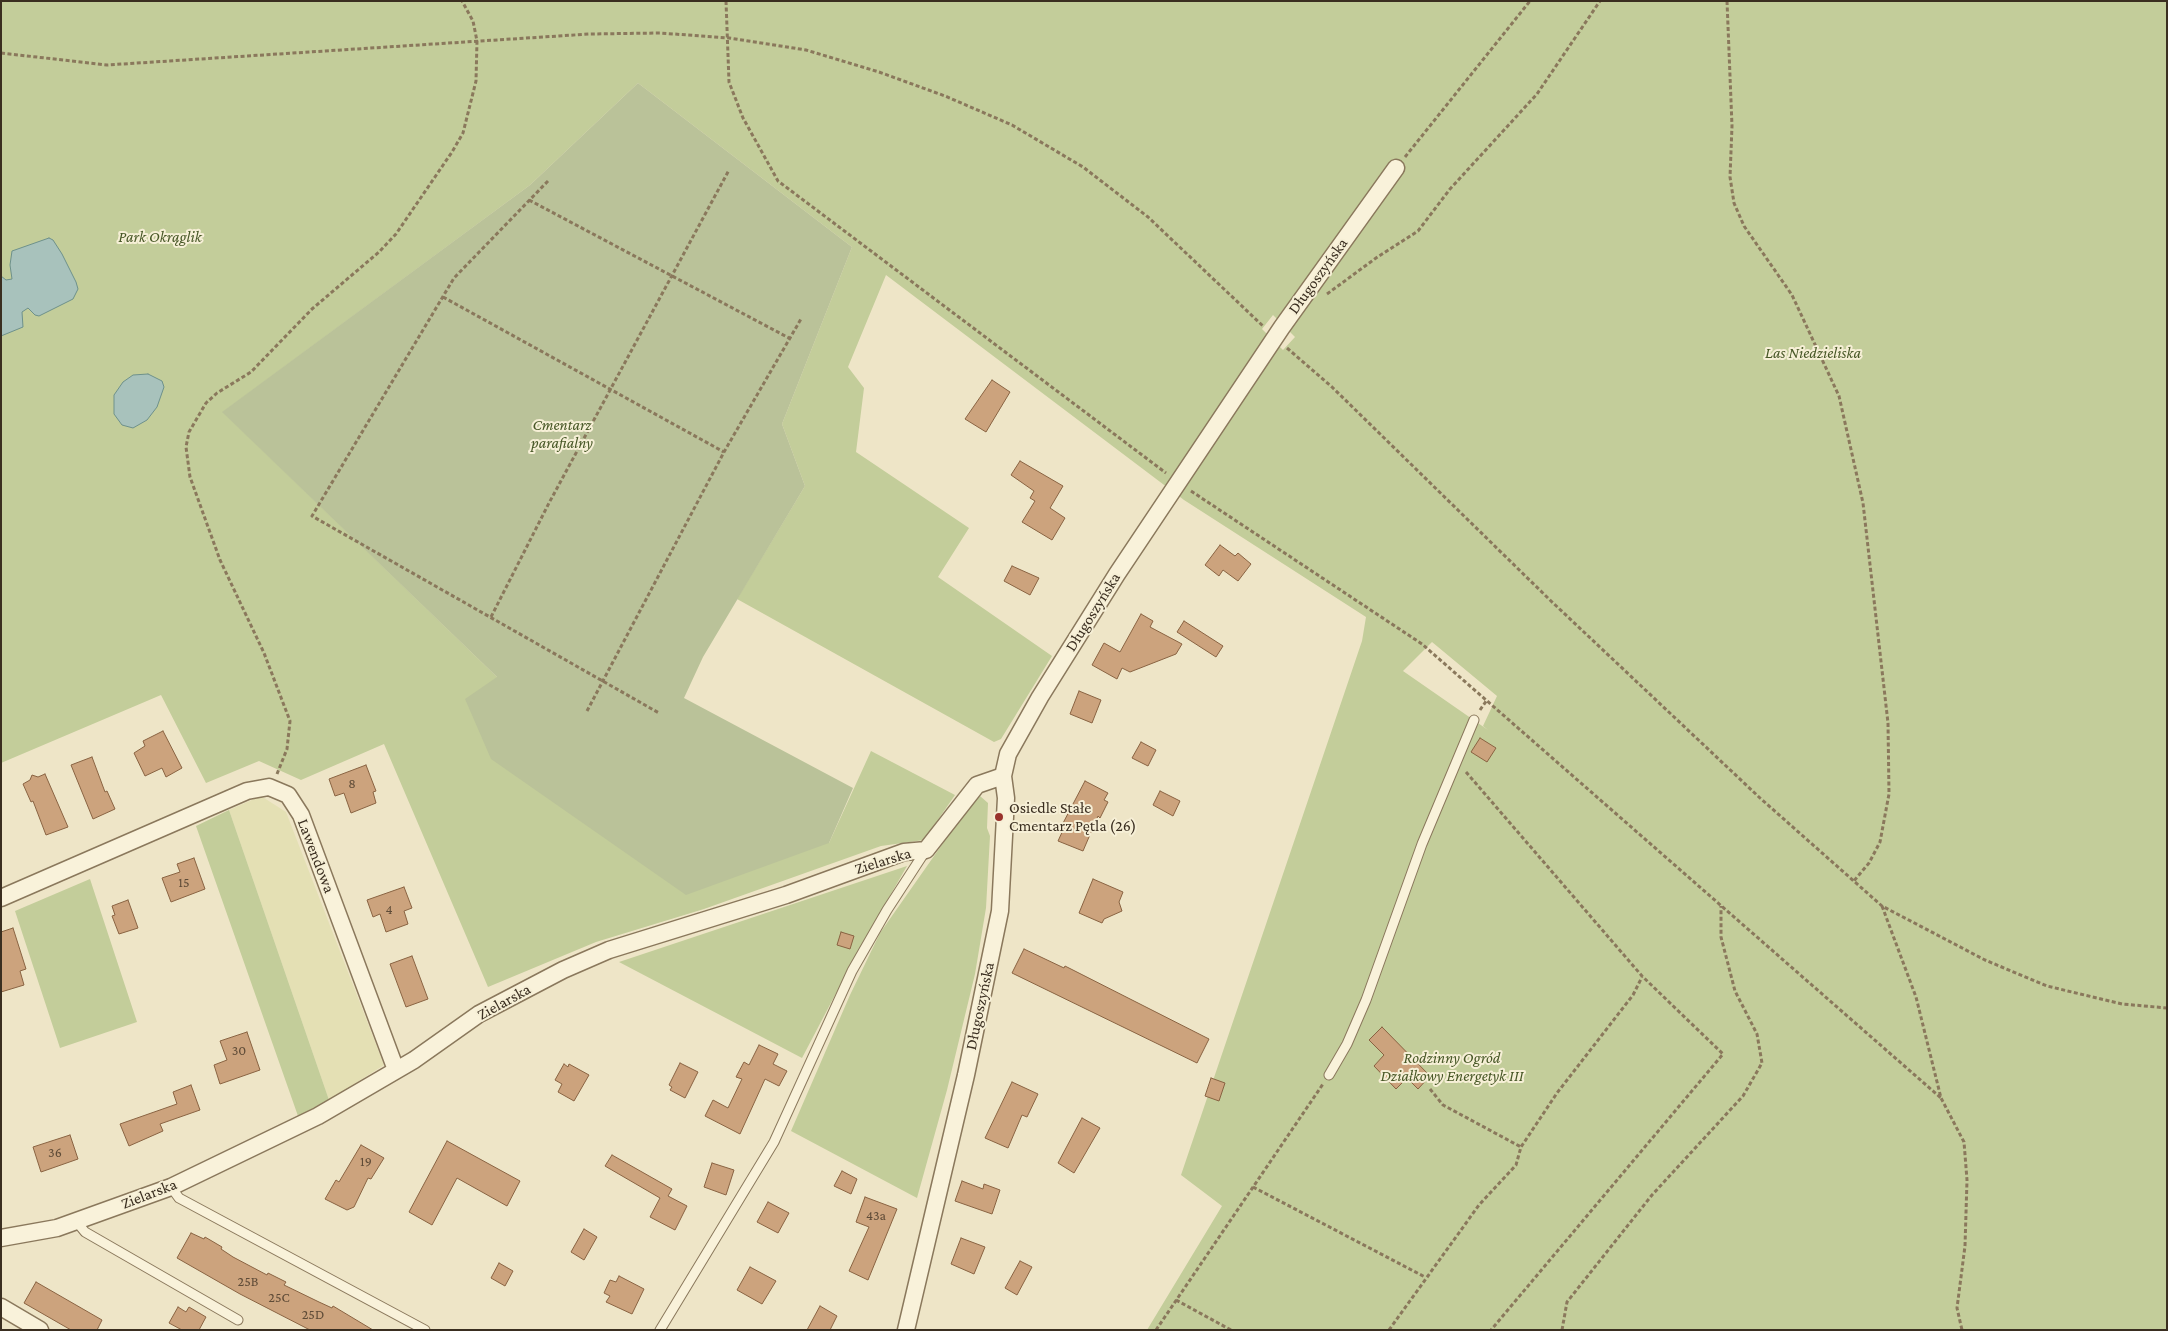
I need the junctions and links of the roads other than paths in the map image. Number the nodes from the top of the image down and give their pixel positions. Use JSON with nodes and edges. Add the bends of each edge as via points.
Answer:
{"nodes":[{"id":1,"x":1396,"y":168,"type":"road end"},
{"id":2,"x":1474,"y":720,"type":"dead end"},
{"id":3,"x":1003,"y":776,"type":"junction"},
{"id":4,"x":926,"y":850,"type":"junction"},
{"id":5,"x":1,"y":898,"type":"edge"},
{"id":6,"x":396,"y":1070,"type":"junction"},
{"id":7,"x":1329,"y":1075,"type":"road end"},
{"id":8,"x":171,"y":1187,"type":"junction"},
{"id":9,"x":76,"y":1221,"type":"junction"},
{"id":10,"x":1,"y":1238,"type":"edge"},
{"id":11,"x":1,"y":1307,"type":"edge"},
{"id":12,"x":238,"y":1320,"type":"dead end"},
{"id":13,"x":40,"y":1330,"type":"edge"},
{"id":14,"x":425,"y":1330,"type":"edge"},
{"id":15,"x":660,"y":1330,"type":"edge"},
{"id":16,"x":906,"y":1330,"type":"edge"}],
"edges":[{"from":1,"to":3,"type":"street","name":"Długoszyńska","via":[[1275,337],[1117,574],[1040,697],[1008,754]]},
{"from":2,"to":7,"type":"lane","via":[[1422,844],[1366,1000]]},
{"from":3,"to":4,"type":"street","name":"Zielarska","via":[[976,786]]},
{"from":3,"to":16,"type":"street","name":"Długoszyńska","via":[[1006,798],[1000,911],[966,1075]]},
{"from":4,"to":6,"type":"street","name":"Zielarska","via":[[904,852],[786,895],[608,950],[479,1014]]},
{"from":4,"to":15,"type":"lane","via":[[852,971],[774,1142]]},
{"from":5,"to":6,"type":"street","name":"Lawendowa","via":[[247,791],[269,787],[288,795],[302,815]]},
{"from":6,"to":8,"type":"street","name":"Zielarska","via":[[318,1116]]},
{"from":8,"to":9,"type":"street","name":"Zielarska"},
{"from":8,"to":14,"type":"lane","via":[[179,1198]]},
{"from":9,"to":10,"type":"street","name":"Zielarska","via":[[57,1228]]},
{"from":9,"to":12,"type":"lane","via":[[85,1232]]},
{"from":11,"to":13,"type":"street"}]}
